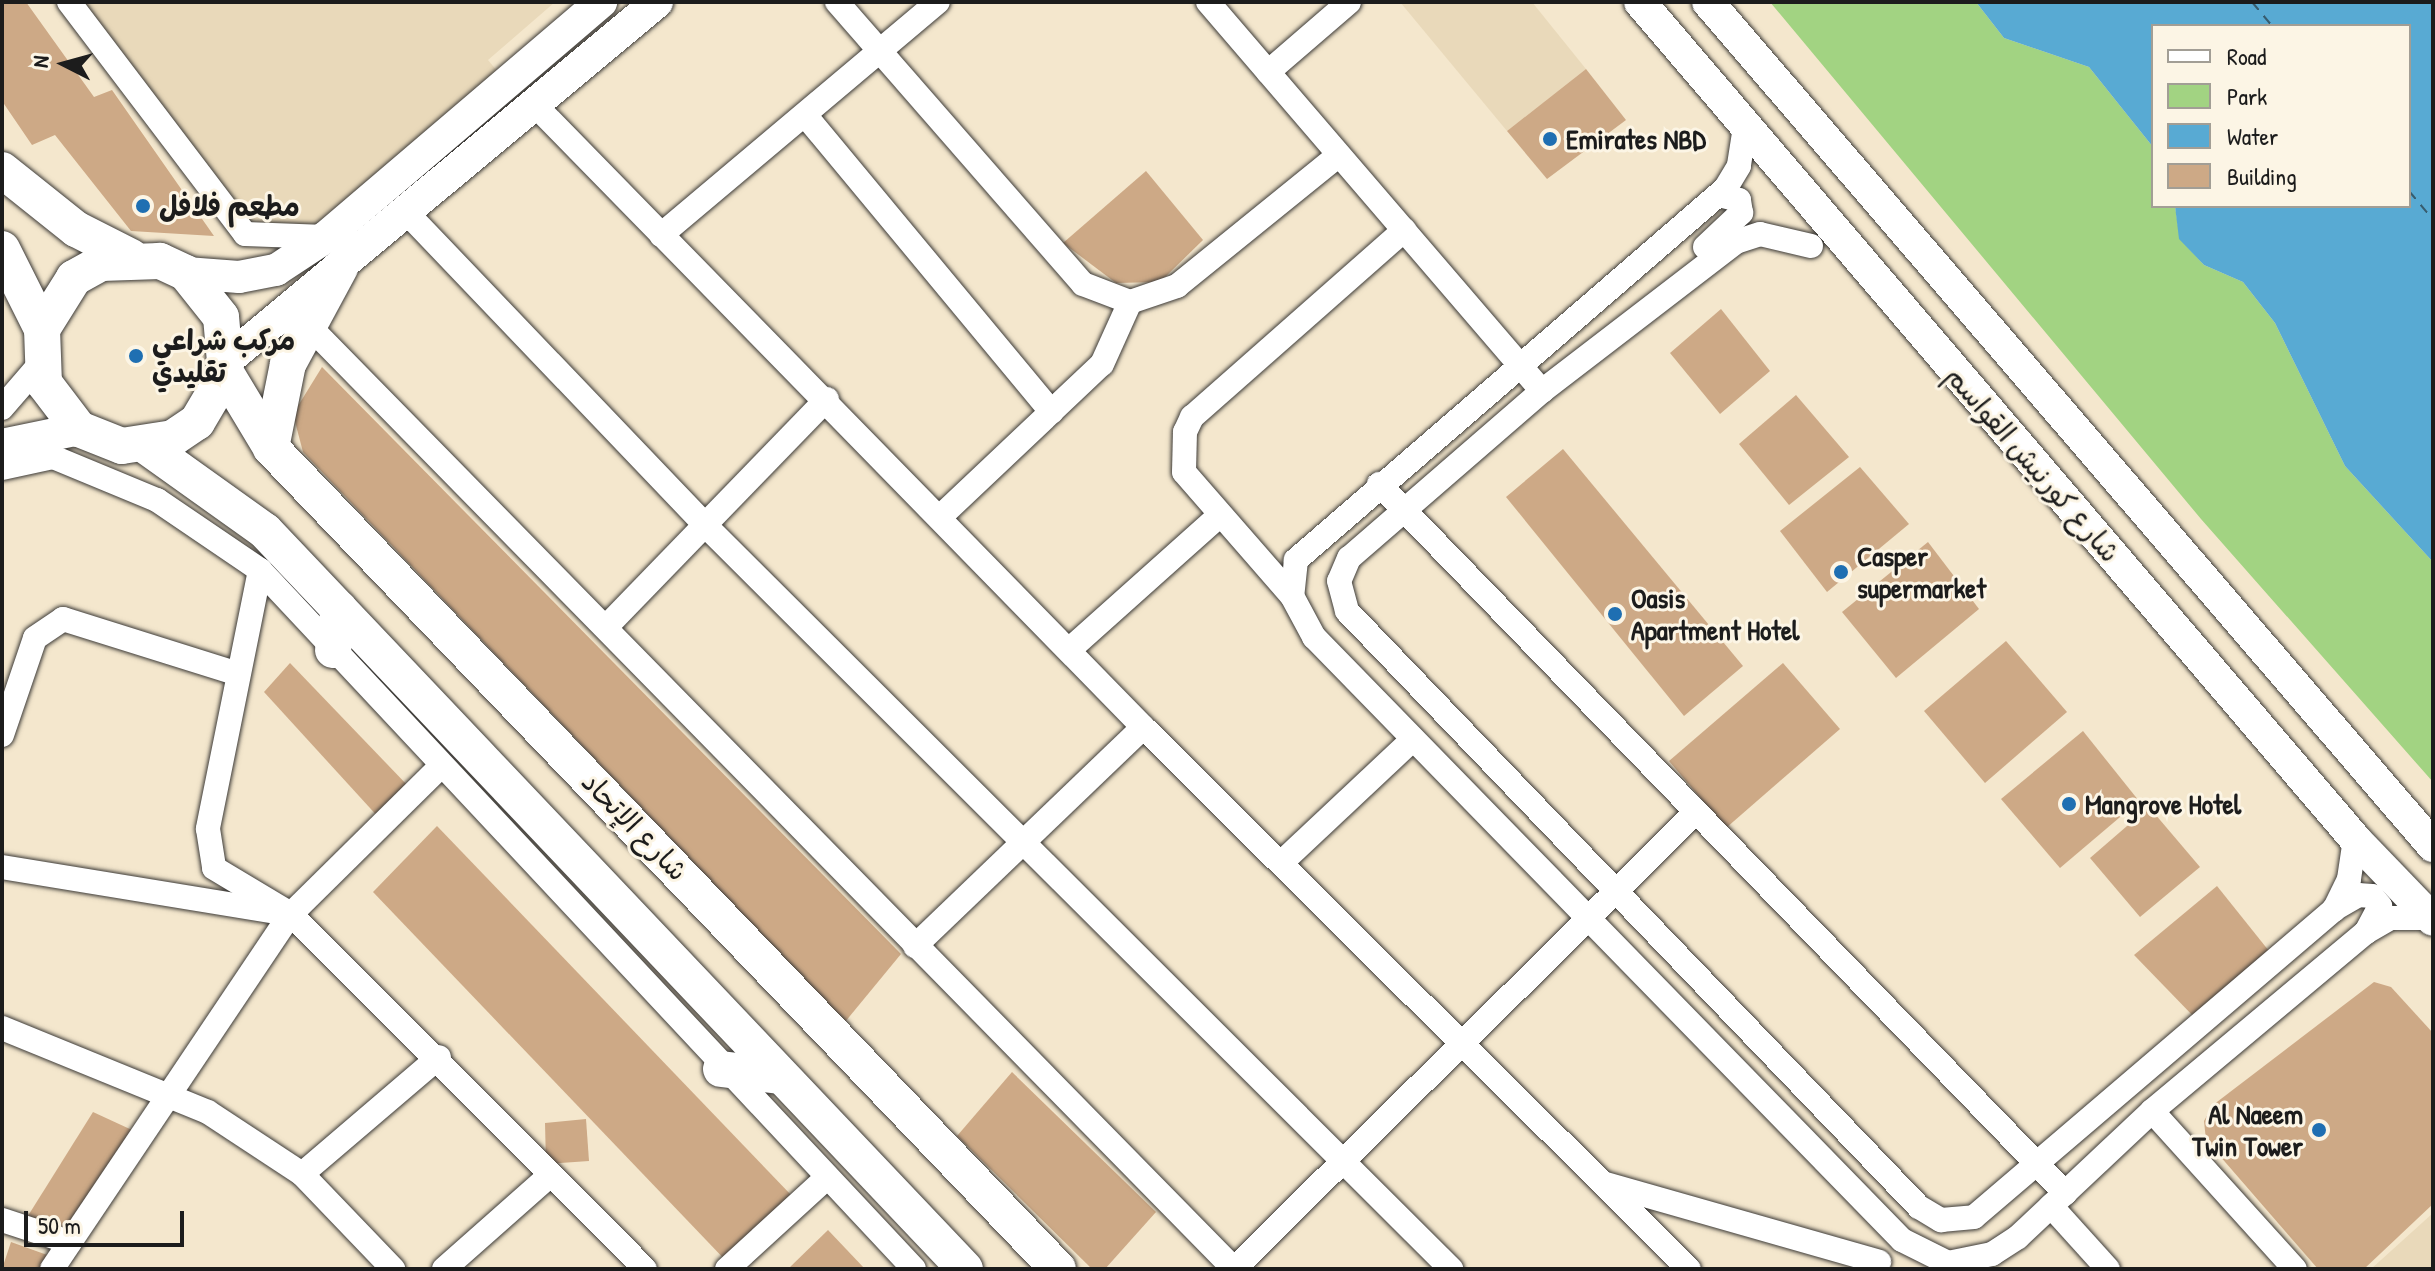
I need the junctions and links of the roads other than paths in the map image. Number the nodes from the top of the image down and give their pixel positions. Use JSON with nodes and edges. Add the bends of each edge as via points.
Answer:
{"nodes":[{"id":1,"x":69,"y":2,"type":"edge"},
{"id":2,"x":601,"y":2,"type":"edge"},
{"id":3,"x":657,"y":2,"type":"edge"},
{"id":4,"x":837,"y":2,"type":"edge"},
{"id":5,"x":938,"y":2,"type":"edge"},
{"id":6,"x":1208,"y":2,"type":"edge"},
{"id":7,"x":1349,"y":2,"type":"edge"},
{"id":8,"x":1640,"y":2,"type":"edge"},
{"id":9,"x":1708,"y":2,"type":"edge"},
{"id":10,"x":877,"y":53,"type":"junction"},
{"id":11,"x":1268,"y":72,"type":"junction"},
{"id":12,"x":534,"y":104,"type":"junction"},
{"id":13,"x":805,"y":115,"type":"junction"},
{"id":14,"x":1745,"y":127,"type":"junction"},
{"id":15,"x":1339,"y":155,"type":"junction"},
{"id":16,"x":2,"y":170,"type":"edge"},
{"id":17,"x":1719,"y":195,"type":"junction"},
{"id":18,"x":408,"y":214,"type":"junction"},
{"id":19,"x":1404,"y":230,"type":"junction"},
{"id":20,"x":661,"y":235,"type":"junction"},
{"id":21,"x":1811,"y":246,"type":"dead end"},
{"id":22,"x":2,"y":249,"type":"edge"},
{"id":23,"x":333,"y":252,"type":"junction"},
{"id":24,"x":131,"y":257,"type":"junction"},
{"id":25,"x":186,"y":273,"type":"junction"},
{"id":26,"x":1681,"y":284,"type":"junction"},
{"id":27,"x":1130,"y":302,"type":"junction"},
{"id":28,"x":307,"y":324,"type":"junction"},
{"id":29,"x":41,"y":346,"type":"junction"},
{"id":30,"x":1518,"y":361,"type":"junction"},
{"id":31,"x":226,"y":367,"type":"junction"},
{"id":32,"x":1542,"y":391,"type":"junction"},
{"id":33,"x":827,"y":399,"type":"junction"},
{"id":34,"x":2,"y":408,"type":"edge"},
{"id":35,"x":1052,"y":412,"type":"junction"},
{"id":36,"x":79,"y":429,"type":"junction"},
{"id":37,"x":2,"y":445,"type":"edge"},
{"id":38,"x":146,"y":446,"type":"junction"},
{"id":39,"x":271,"y":448,"type":"junction"},
{"id":40,"x":2,"y":468,"type":"edge"},
{"id":41,"x":1379,"y":484,"type":"junction"},
{"id":42,"x":1403,"y":515,"type":"junction"},
{"id":43,"x":941,"y":516,"type":"junction"},
{"id":44,"x":1218,"y":517,"type":"junction"},
{"id":45,"x":705,"y":525,"type":"junction"},
{"id":46,"x":260,"y":570,"type":"junction"},
{"id":47,"x":1292,"y":596,"type":"junction"},
{"id":48,"x":339,"y":608,"type":"junction"},
{"id":49,"x":607,"y":626,"type":"junction"},
{"id":50,"x":333,"y":650,"type":"junction"},
{"id":51,"x":1069,"y":650,"type":"junction"},
{"id":52,"x":235,"y":673,"type":"junction"},
{"id":53,"x":1143,"y":727,"type":"junction"},
{"id":54,"x":2,"y":735,"type":"edge"},
{"id":55,"x":1413,"y":739,"type":"junction"},
{"id":56,"x":440,"y":767,"type":"junction"},
{"id":57,"x":1696,"y":812,"type":"junction"},
{"id":58,"x":2355,"y":839,"type":"junction"},
{"id":59,"x":1022,"y":841,"type":"junction"},
{"id":60,"x":2433,"y":846,"type":"edge"},
{"id":61,"x":1281,"y":863,"type":"junction"},
{"id":62,"x":2,"y":867,"type":"edge"},
{"id":63,"x":1618,"y":888,"type":"junction"},
{"id":64,"x":2334,"y":910,"type":"junction"},
{"id":65,"x":291,"y":914,"type":"junction"},
{"id":66,"x":1591,"y":917,"type":"junction"},
{"id":67,"x":2432,"y":919,"type":"edge"},
{"id":68,"x":2366,"y":932,"type":"junction"},
{"id":69,"x":915,"y":946,"type":"junction"},
{"id":70,"x":2,"y":1028,"type":"edge"},
{"id":71,"x":1462,"y":1043,"type":"junction"},
{"id":72,"x":439,"y":1057,"type":"junction"},
{"id":73,"x":721,"y":1069,"type":"junction"},
{"id":74,"x":780,"y":1076,"type":"junction"},
{"id":75,"x":165,"y":1094,"type":"junction"},
{"id":76,"x":2152,"y":1111,"type":"junction"},
{"id":77,"x":1343,"y":1159,"type":"junction"},
{"id":78,"x":2036,"y":1162,"type":"junction"},
{"id":79,"x":302,"y":1174,"type":"junction"},
{"id":80,"x":549,"y":1176,"type":"junction"},
{"id":81,"x":824,"y":1180,"type":"junction"},
{"id":82,"x":1603,"y":1184,"type":"junction"},
{"id":83,"x":2058,"y":1200,"type":"junction"},
{"id":84,"x":2,"y":1220,"type":"edge"},
{"id":85,"x":1902,"y":1240,"type":"junction"},
{"id":86,"x":69,"y":1242,"type":"junction"},
{"id":87,"x":1875,"y":1266,"type":"edge"},
{"id":88,"x":1951,"y":1266,"type":"edge"},
{"id":89,"x":52,"y":1269,"type":"edge"},
{"id":90,"x":393,"y":1269,"type":"edge"},
{"id":91,"x":444,"y":1269,"type":"edge"},
{"id":92,"x":645,"y":1269,"type":"edge"},
{"id":93,"x":727,"y":1269,"type":"edge"},
{"id":94,"x":914,"y":1269,"type":"edge"},
{"id":95,"x":965,"y":1269,"type":"edge"},
{"id":96,"x":1058,"y":1269,"type":"edge"},
{"id":97,"x":1234,"y":1269,"type":"edge"},
{"id":98,"x":1451,"y":1269,"type":"edge"},
{"id":99,"x":1689,"y":1269,"type":"edge"},
{"id":100,"x":2108,"y":1269,"type":"edge"},
{"id":101,"x":2295,"y":1269,"type":"edge"}],
"edges":[{"from":1,"to":23,"type":"street","via":[[245,234]]},
{"from":2,"to":23,"type":"main road"},
{"from":3,"to":12,"type":"main road"},
{"from":4,"to":10,"type":"street"},
{"from":5,"to":10,"type":"street"},
{"from":6,"to":11,"type":"street"},
{"from":7,"to":11,"type":"street"},
{"from":8,"to":14,"type":"main road","name":"شارع كورنيش القواسم"},
{"from":9,"to":60,"type":"main road","name":"شارع كورنيش القواسم"},
{"from":10,"to":13,"type":"street"},
{"from":10,"to":27,"type":"street","via":[[1083,284]]},
{"from":11,"to":15,"type":"street"},
{"from":12,"to":18,"type":"main road"},
{"from":12,"to":20,"type":"street"},
{"from":13,"to":20,"type":"street"},
{"from":13,"to":35,"type":"street"},
{"from":14,"to":17,"type":"street","via":[[1739,166]]},
{"from":14,"to":58,"type":"main road","name":"شارع كورنيش القواسم"},
{"from":15,"to":19,"type":"street"},
{"from":15,"to":27,"type":"street","via":[[1177,286]]},
{"from":16,"to":24,"type":"main road","via":[[72,227]]},
{"from":17,"to":26,"type":"street","via":[[1739,200],[1741,213],[1691,258]]},
{"from":17,"to":30,"type":"street"},
{"from":18,"to":23,"type":"main road"},
{"from":18,"to":45,"type":"street"},
{"from":19,"to":30,"type":"street"},
{"from":19,"to":44,"type":"street","via":[[1192,417],[1179,452],[1184,472]]},
{"from":20,"to":33,"type":"street"},
{"from":21,"to":26,"type":"street","via":[[1760,234],[1736,242]]},
{"from":22,"to":29,"type":"main road"},
{"from":23,"to":25,"type":"main road","via":[[239,277]]},
{"from":23,"to":28,"type":"main road"},
{"from":23,"to":31,"type":"main road"},
{"from":24,"to":25,"type":"main road"},
{"from":24,"to":29,"type":"main road","via":[[74,278]]},
{"from":25,"to":31,"type":"main road","via":[[221,317]]},
{"from":26,"to":32,"type":"street"},
{"from":27,"to":35,"type":"street","via":[[1109,354]]},
{"from":28,"to":39,"type":"main road","via":[[288,364]]},
{"from":28,"to":49,"type":"street"},
{"from":29,"to":34,"type":"street"},
{"from":29,"to":36,"type":"main road","via":[[58,408]]},
{"from":30,"to":32,"type":"street"},
{"from":30,"to":41,"type":"street"},
{"from":31,"to":38,"type":"main road","via":[[197,422]]},
{"from":31,"to":39,"type":"main road","name":"شارع الإتحاد"},
{"from":32,"to":42,"type":"street"},
{"from":33,"to":43,"type":"street"},
{"from":33,"to":45,"type":"street"},
{"from":35,"to":43,"type":"street"},
{"from":36,"to":37,"type":"main road"},
{"from":36,"to":38,"type":"main road","via":[[111,443]]},
{"from":38,"to":48,"type":"main road","via":[[265,531]]},
{"from":39,"to":96,"type":"main road","name":"شارع الإتحاد"},
{"from":40,"to":46,"type":"street","via":[[53,457],[157,500]]},
{"from":41,"to":42,"type":"street"},
{"from":41,"to":47,"type":"street","via":[[1296,560]]},
{"from":42,"to":57,"type":"street"},
{"from":42,"to":63,"type":"street","via":[[1342,568],[1347,611]]},
{"from":43,"to":51,"type":"street"},
{"from":44,"to":47,"type":"street"},
{"from":44,"to":51,"type":"street"},
{"from":45,"to":49,"type":"street"},
{"from":45,"to":59,"type":"street"},
{"from":46,"to":50,"type":"street"},
{"from":46,"to":52,"type":"street"},
{"from":47,"to":55,"type":"street","via":[[1314,637]]},
{"from":48,"to":50,"type":"main road"},
{"from":48,"to":74,"type":"main road"},
{"from":49,"to":69,"type":"street"},
{"from":50,"to":56,"type":"street"},
{"from":51,"to":53,"type":"street"},
{"from":52,"to":54,"type":"street","via":[[63,619],[35,638]]},
{"from":52,"to":65,"type":"street","via":[[209,854],[214,868]]},
{"from":53,"to":59,"type":"street"},
{"from":53,"to":61,"type":"street"},
{"from":55,"to":61,"type":"street"},
{"from":55,"to":66,"type":"street"},
{"from":56,"to":65,"type":"street"},
{"from":56,"to":73,"type":"street"},
{"from":57,"to":63,"type":"street"},
{"from":57,"to":78,"type":"street"},
{"from":58,"to":64,"type":"street","via":[[2349,879]]},
{"from":58,"to":67,"type":"main road","name":"شارع كورنيش القواسم"},
{"from":59,"to":69,"type":"street"},
{"from":59,"to":77,"type":"street"},
{"from":61,"to":71,"type":"street"},
{"from":62,"to":65,"type":"street"},
{"from":63,"to":66,"type":"street"},
{"from":63,"to":78,"type":"street","via":[[1929,1216],[1974,1217]]},
{"from":64,"to":68,"type":"street","via":[[2358,895],[2372,896],[2380,906]]},
{"from":64,"to":78,"type":"street"},
{"from":65,"to":72,"type":"street"},
{"from":65,"to":75,"type":"street"},
{"from":66,"to":71,"type":"street"},
{"from":66,"to":85,"type":"street"},
{"from":67,"to":68,"type":"street","via":[[2390,918]]},
{"from":68,"to":76,"type":"street"},
{"from":69,"to":97,"type":"street"},
{"from":70,"to":75,"type":"street"},
{"from":71,"to":77,"type":"street"},
{"from":71,"to":82,"type":"street"},
{"from":72,"to":79,"type":"street"},
{"from":72,"to":80,"type":"street"},
{"from":73,"to":74,"type":"main road"},
{"from":73,"to":81,"type":"street"},
{"from":74,"to":95,"type":"main road"},
{"from":75,"to":79,"type":"street","via":[[208,1112]]},
{"from":75,"to":86,"type":"street"},
{"from":76,"to":83,"type":"street"},
{"from":76,"to":101,"type":"street"},
{"from":77,"to":97,"type":"street"},
{"from":77,"to":98,"type":"street"},
{"from":78,"to":83,"type":"street"},
{"from":79,"to":90,"type":"street"},
{"from":80,"to":91,"type":"street"},
{"from":80,"to":92,"type":"street"},
{"from":81,"to":93,"type":"street"},
{"from":81,"to":94,"type":"street"},
{"from":82,"to":87,"type":"street"},
{"from":82,"to":99,"type":"street"},
{"from":83,"to":88,"type":"street","via":[[1992,1254]]},
{"from":83,"to":100,"type":"street"},
{"from":84,"to":86,"type":"street"},
{"from":85,"to":87,"type":"street"},
{"from":85,"to":88,"type":"street"},
{"from":86,"to":89,"type":"street"}]}
